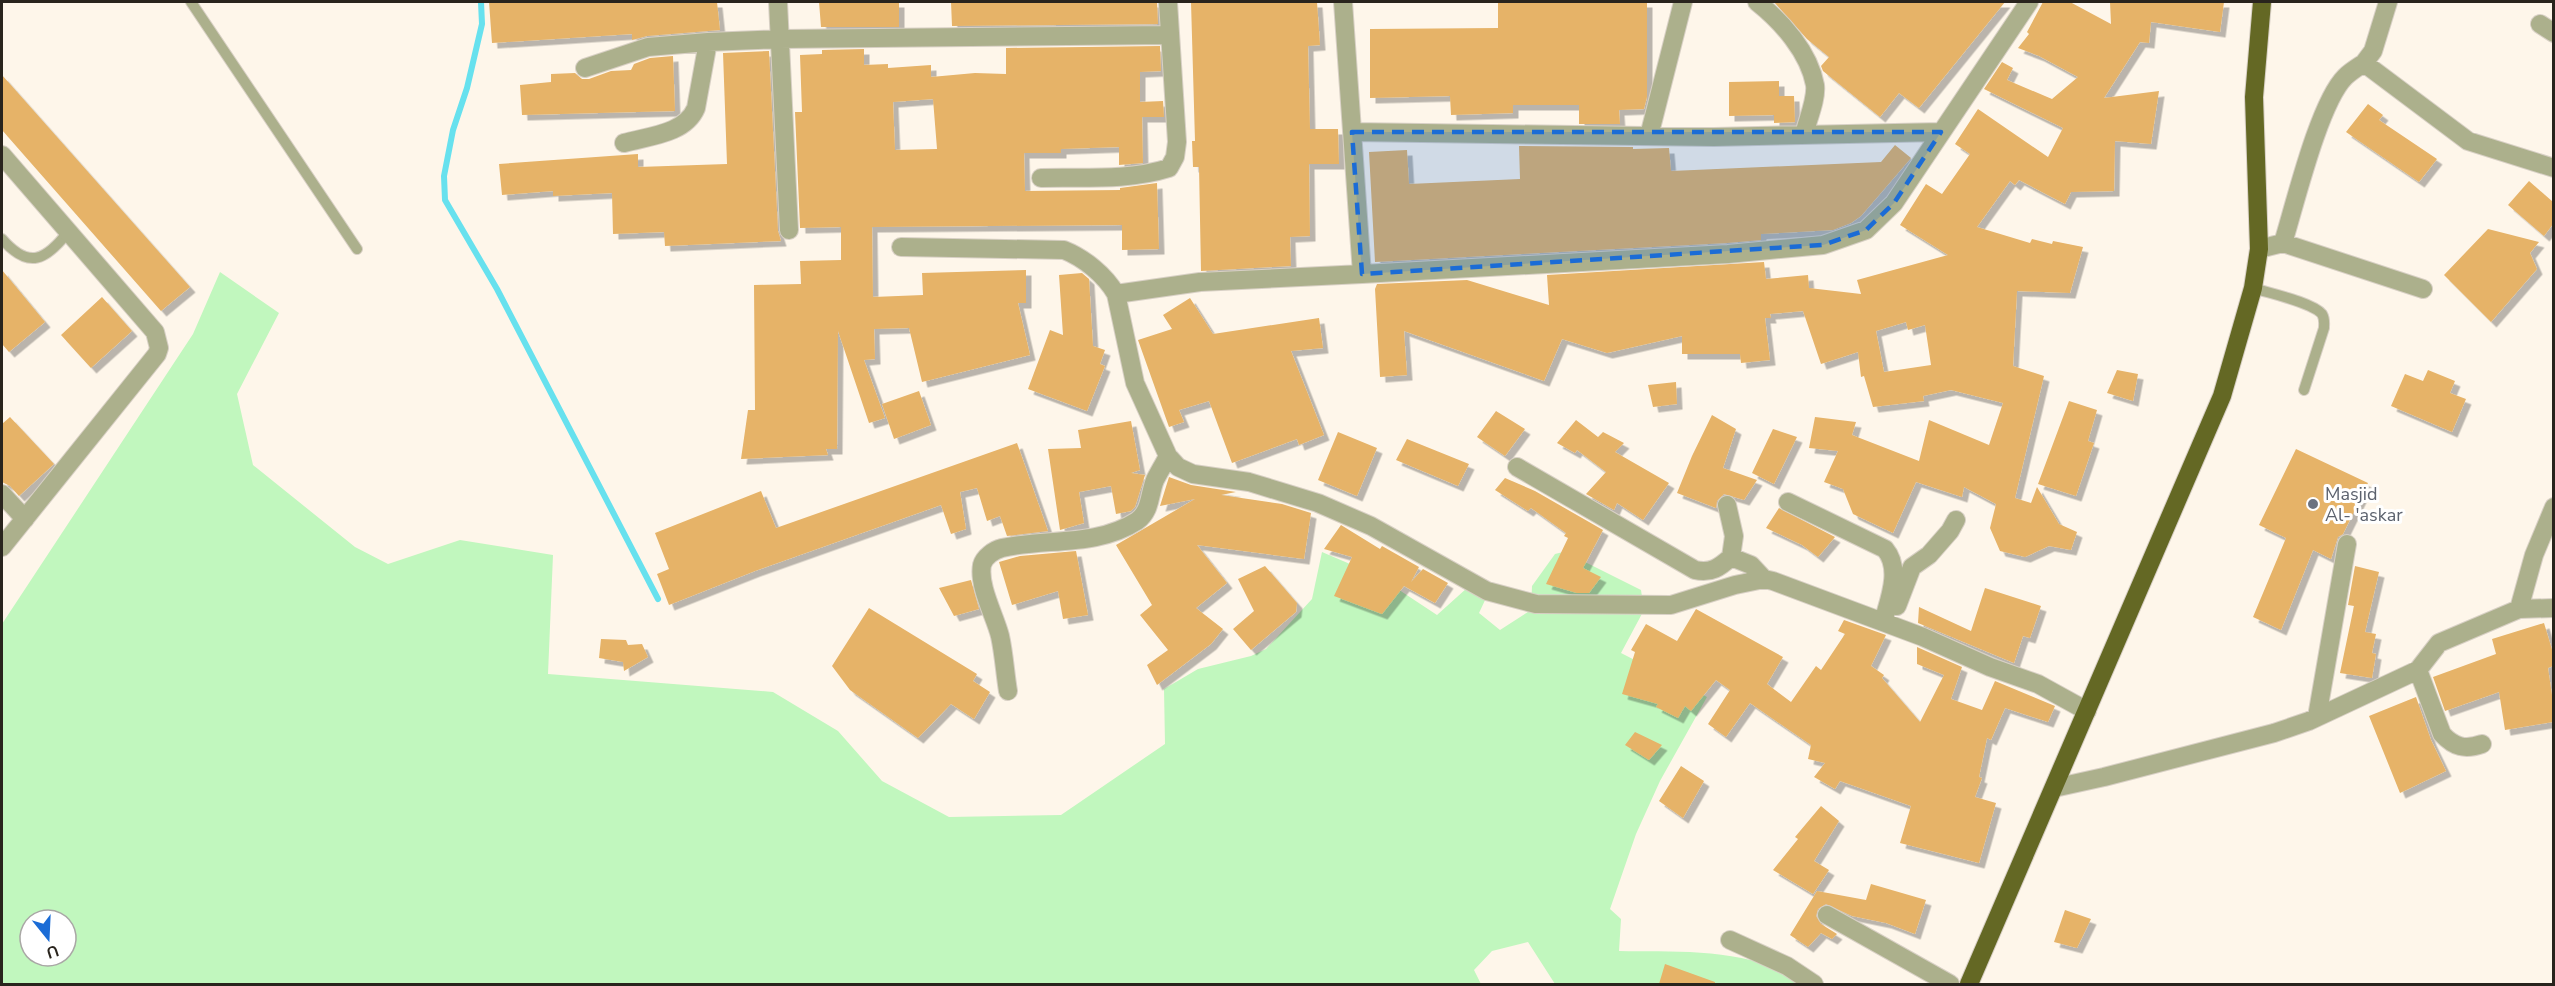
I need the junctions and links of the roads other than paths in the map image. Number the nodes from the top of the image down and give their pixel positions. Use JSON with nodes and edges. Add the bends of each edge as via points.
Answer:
{"nodes":[{"id":1,"x":192,"y":2,"type":"edge"},
{"id":2,"x":777,"y":2,"type":"edge"},
{"id":3,"x":1168,"y":2,"type":"edge"},
{"id":4,"x":1342,"y":2,"type":"edge"},
{"id":5,"x":1683,"y":2,"type":"edge"},
{"id":6,"x":1757,"y":2,"type":"edge"},
{"id":7,"x":2029,"y":2,"type":"edge"},
{"id":8,"x":2262,"y":2,"type":"edge"},
{"id":9,"x":2388,"y":2,"type":"edge"},
{"id":10,"x":1170,"y":35,"type":"junction"},
{"id":11,"x":780,"y":39,"type":"junction"},
{"id":12,"x":708,"y":42,"type":"junction"},
{"id":13,"x":2364,"y":63,"type":"junction"},
{"id":14,"x":585,"y":68,"type":"dead end"},
{"id":15,"x":1352,"y":132,"type":"junction"},
{"id":16,"x":1941,"y":132,"type":"junction"},
{"id":17,"x":1804,"y":135,"type":"junction"},
{"id":18,"x":1649,"y":136,"type":"junction"},
{"id":19,"x":624,"y":143,"type":"dead end"},
{"id":20,"x":2,"y":155,"type":"edge"},
{"id":21,"x":2553,"y":168,"type":"edge"},
{"id":22,"x":1041,"y":178,"type":"dead end"},
{"id":23,"x":789,"y":230,"type":"dead end"},
{"id":24,"x":68,"y":232,"type":"junction"},
{"id":25,"x":2,"y":239,"type":"edge"},
{"id":26,"x":2283,"y":243,"type":"junction"},
{"id":27,"x":901,"y":247,"type":"dead end"},
{"id":28,"x":357,"y":249,"type":"dead end"},
{"id":29,"x":2259,"y":249,"type":"junction"},
{"id":30,"x":1362,"y":274,"type":"junction"},
{"id":31,"x":2253,"y":288,"type":"junction"},
{"id":32,"x":2423,"y":289,"type":"dead end"},
{"id":33,"x":1116,"y":294,"type":"junction"},
{"id":34,"x":2304,"y":390,"type":"dead end"},
{"id":35,"x":1168,"y":456,"type":"junction"},
{"id":36,"x":1517,"y":466,"type":"dead end"},
{"id":37,"x":2,"y":494,"type":"edge"},
{"id":38,"x":1788,"y":502,"type":"dead end"},
{"id":39,"x":1727,"y":505,"type":"dead end"},
{"id":40,"x":2553,"y":507,"type":"edge"},
{"id":41,"x":25,"y":519,"type":"junction"},
{"id":42,"x":1956,"y":520,"type":"dead end"},
{"id":43,"x":2348,"y":544,"type":"dead end"},
{"id":44,"x":2,"y":547,"type":"edge"},
{"id":45,"x":1731,"y":557,"type":"junction"},
{"id":46,"x":1764,"y":579,"type":"junction"},
{"id":47,"x":2553,"y":608,"type":"edge"},
{"id":48,"x":2519,"y":609,"type":"junction"},
{"id":49,"x":1887,"y":624,"type":"junction"},
{"id":50,"x":2418,"y":670,"type":"junction"},
{"id":51,"x":1008,"y":691,"type":"dead end"},
{"id":52,"x":2087,"y":711,"type":"junction"},
{"id":53,"x":2317,"y":717,"type":"junction"},
{"id":54,"x":2482,"y":744,"type":"dead end"},
{"id":55,"x":2054,"y":788,"type":"junction"},
{"id":56,"x":1827,"y":915,"type":"dead end"},
{"id":57,"x":1730,"y":940,"type":"dead end"},
{"id":58,"x":1814,"y":984,"type":"edge"},
{"id":59,"x":1950,"y":984,"type":"edge"},
{"id":60,"x":1969,"y":984,"type":"edge"}],
"edges":[{"from":1,"to":28,"type":"lane"},
{"from":2,"to":11,"type":"street"},
{"from":3,"to":10,"type":"street"},
{"from":4,"to":15,"type":"street"},
{"from":5,"to":18,"type":"street"},
{"from":6,"to":17,"type":"street","via":[[1797,42],[1815,86]]},
{"from":7,"to":16,"type":"street"},
{"from":8,"to":29,"type":"highway","via":[[2254,97]]},
{"from":9,"to":13,"type":"street","via":[[2373,51]]},
{"from":10,"to":11,"type":"street"},
{"from":10,"to":22,"type":"street","via":[[1177,142],[1169,168],[1118,177]]},
{"from":11,"to":12,"type":"street"},
{"from":11,"to":23,"type":"street"},
{"from":12,"to":14,"type":"street","via":[[648,47]]},
{"from":12,"to":19,"type":"street","via":[[692,118],[681,127]]},
{"from":13,"to":21,"type":"street","via":[[2468,141]]},
{"from":13,"to":26,"type":"street","via":[[2345,77],[2329,100]]},
{"from":15,"to":18,"type":"street"},
{"from":15,"to":30,"type":"street"},
{"from":16,"to":17,"type":"street"},
{"from":16,"to":30,"type":"street","via":[[1894,202],[1866,230],[1822,244],[1728,254]]},
{"from":17,"to":18,"type":"street"},
{"from":20,"to":24,"type":"street"},
{"from":24,"to":25,"type":"lane","via":[[43,257],[29,258],[9,248]]},
{"from":24,"to":41,"type":"street","via":[[155,332],[159,348]]},
{"from":26,"to":29,"type":"street"},
{"from":26,"to":32,"type":"street"},
{"from":27,"to":33,"type":"street","via":[[1064,250],[1078,256]]},
{"from":29,"to":31,"type":"highway"},
{"from":30,"to":33,"type":"street","via":[[1200,282]]},
{"from":31,"to":34,"type":"lane","via":[[2321,312],[2324,328]]},
{"from":31,"to":52,"type":"highway","via":[[2222,396]]},
{"from":33,"to":35,"type":"street","via":[[1135,383]]},
{"from":35,"to":46,"type":"street","via":[[1178,467],[1193,474],[1249,482],[1318,503],[1371,526],[1487,591],[1536,604],[1671,605]]},
{"from":35,"to":51,"type":"street","via":[[1154,482],[1145,514],[1136,521],[1116,531],[1067,542],[1002,548],[985,558],[983,577],[1000,635]]},
{"from":36,"to":45,"type":"street","via":[[1695,570],[1713,570]]},
{"from":37,"to":41,"type":"street"},
{"from":38,"to":49,"type":"street","via":[[1885,549],[1891,556],[1894,570]]},
{"from":39,"to":45,"type":"street","via":[[1734,536]]},
{"from":40,"to":48,"type":"street"},
{"from":41,"to":44,"type":"street"},
{"from":42,"to":49,"type":"street","via":[[1929,555],[1912,567]]},
{"from":43,"to":53,"type":"street"},
{"from":45,"to":46,"type":"street","via":[[1751,565]]},
{"from":46,"to":49,"type":"street"},
{"from":47,"to":48,"type":"street"},
{"from":48,"to":50,"type":"street","via":[[2439,643]]},
{"from":49,"to":52,"type":"street","via":[[2038,684]]},
{"from":50,"to":53,"type":"street"},
{"from":50,"to":54,"type":"street","via":[[2442,734],[2462,748]]},
{"from":52,"to":55,"type":"highway"},
{"from":53,"to":55,"type":"street","via":[[2274,733]]},
{"from":55,"to":60,"type":"highway"},
{"from":56,"to":59,"type":"street"},
{"from":57,"to":58,"type":"street","via":[[1787,966]]}]}
